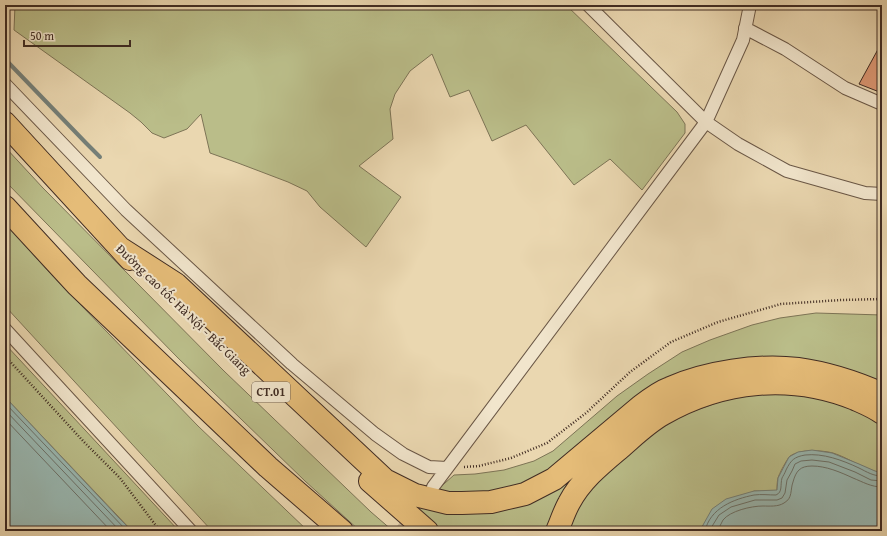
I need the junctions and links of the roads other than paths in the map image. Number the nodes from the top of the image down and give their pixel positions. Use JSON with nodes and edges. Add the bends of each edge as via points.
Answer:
{"nodes":[{"id":1,"x":588,"y":5,"type":"edge"},
{"id":2,"x":750,"y":5,"type":"edge"},
{"id":3,"x":745,"y":28,"type":"junction"},
{"id":4,"x":5,"y":84,"type":"edge"},
{"id":5,"x":882,"y":104,"type":"edge"},
{"id":6,"x":706,"y":122,"type":"junction"},
{"id":7,"x":5,"y":123,"type":"edge"},
{"id":8,"x":882,"y":194,"type":"edge"},
{"id":9,"x":5,"y":207,"type":"edge"},
{"id":10,"x":120,"y":248,"type":"junction"},
{"id":11,"x":77,"y":285,"type":"junction"},
{"id":12,"x":5,"y":329,"type":"edge"},
{"id":13,"x":882,"y":394,"type":"edge"},
{"id":14,"x":882,"y":413,"type":"edge"},
{"id":15,"x":446,"y":468,"type":"junction"},
{"id":16,"x":433,"y":487,"type":"dead end"},
{"id":17,"x":192,"y":531,"type":"edge"},
{"id":18,"x":322,"y":531,"type":"edge"},
{"id":19,"x":342,"y":531,"type":"edge"},
{"id":20,"x":427,"y":531,"type":"edge"},
{"id":21,"x":557,"y":531,"type":"edge"}],
"edges":[{"from":1,"to":6,"type":"street"},
{"from":2,"to":3,"type":"street"},
{"from":3,"to":5,"type":"street","via":[[785,49],[845,88]]},
{"from":3,"to":6,"type":"street","via":[[743,40]]},
{"from":4,"to":15,"type":"street","via":[[126,210],[292,364],[375,434],[403,454],[429,467]]},
{"from":6,"to":8,"type":"street","via":[[738,144],[787,171],[865,193]]},
{"from":6,"to":15,"type":"street"},
{"from":7,"to":10,"type":"highway","name":"Đường cao tốc Hà Nội - Bắc Giang","number":"CT.01"},
{"from":9,"to":11,"type":"highway"},
{"from":10,"to":13,"type":"highway","via":[[176,284],[385,480],[415,495],[448,503],[491,502],[525,494],[554,479],[657,395],[669,388],[706,376],[753,368],[798,369],[835,377]]},
{"from":10,"to":20,"type":"highway","name":"Đường cao tốc Hà Nội - Bắc Giang","number":"CT.01","via":[[306,425]]},
{"from":11,"to":18,"type":"highway","via":[[130,353]]},
{"from":11,"to":19,"type":"highway","via":[[268,467]]},
{"from":12,"to":17,"type":"street"},
{"from":14,"to":21,"type":"highway","via":[[842,394],[802,384],[751,385],[696,399],[649,423],[596,468],[569,503]]},
{"from":15,"to":16,"type":"street"}]}
